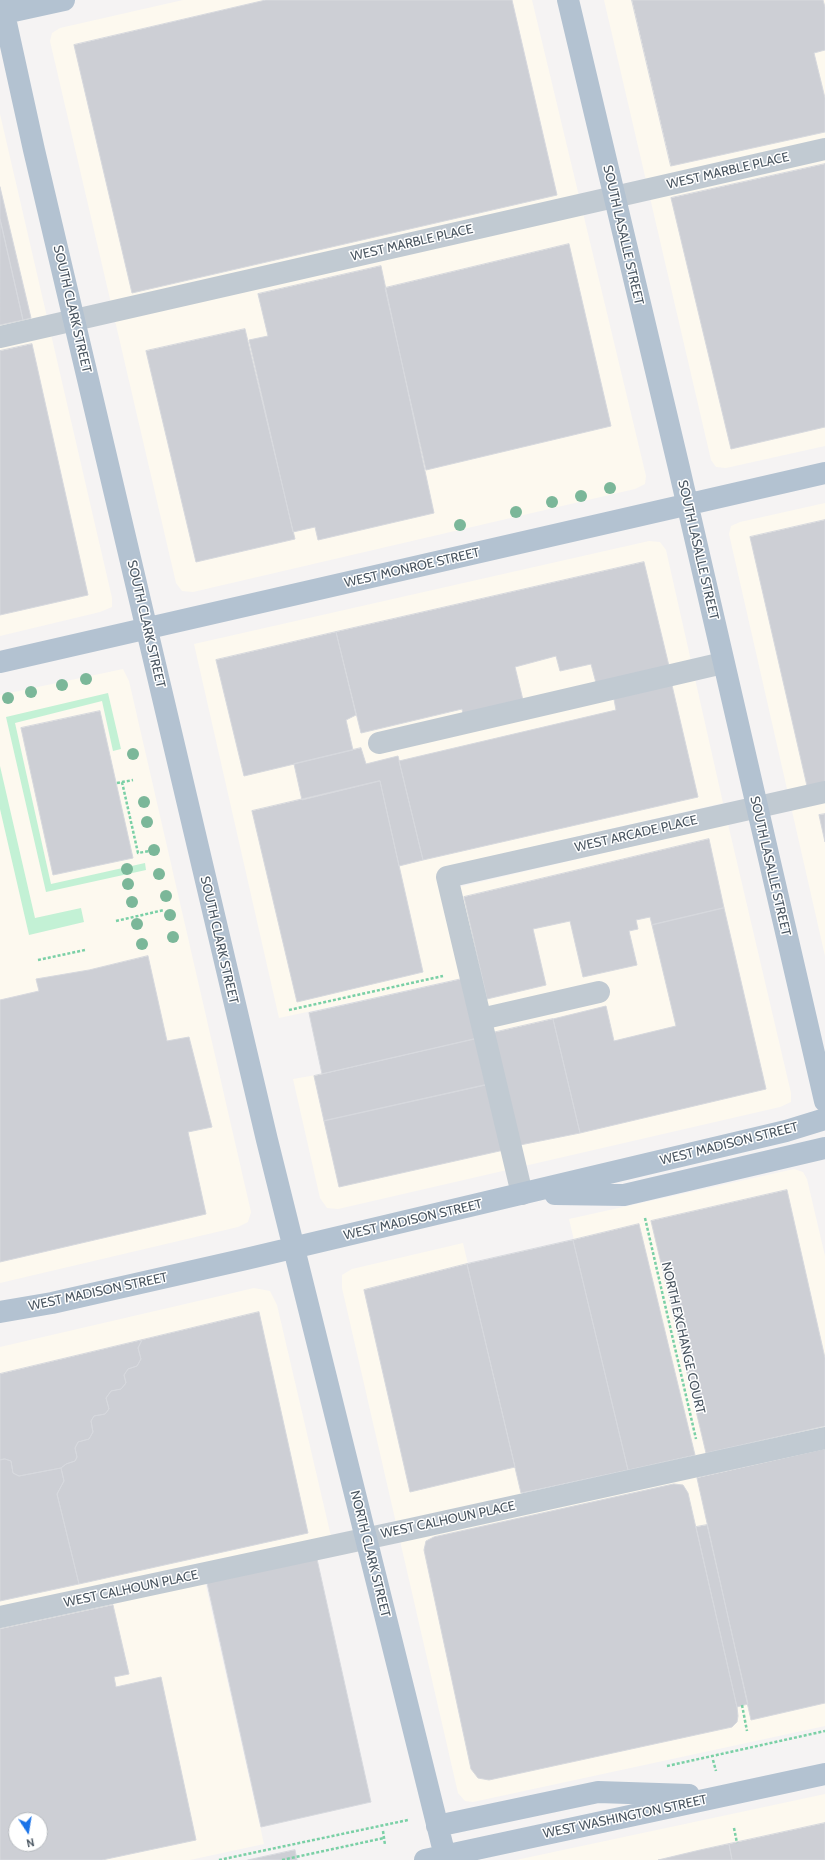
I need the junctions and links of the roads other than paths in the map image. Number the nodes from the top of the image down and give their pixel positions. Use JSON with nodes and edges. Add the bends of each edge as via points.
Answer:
{"nodes":[{"id":1,"x":64,"y":0,"type":"edge"},
{"id":2,"x":568,"y":0,"type":"edge"},
{"id":3,"x":2,"y":9,"type":"edge"},
{"id":4,"x":825,"y":149,"type":"edge"},
{"id":5,"x":614,"y":197,"type":"junction"},
{"id":6,"x":75,"y":320,"type":"junction"},
{"id":7,"x":0,"y":337,"type":"edge"},
{"id":8,"x":825,"y":474,"type":"edge"},
{"id":9,"x":687,"y":506,"type":"junction"},
{"id":10,"x":147,"y":628,"type":"junction"},
{"id":11,"x":0,"y":662,"type":"edge"},
{"id":12,"x":724,"y":663,"type":"junction"},
{"id":13,"x":378,"y":743,"type":"dead end"},
{"id":14,"x":825,"y":792,"type":"edge"},
{"id":15,"x":757,"y":807,"type":"junction"},
{"id":16,"x":599,"y":992,"type":"dead end"},
{"id":17,"x":480,"y":1019,"type":"junction"},
{"id":18,"x":825,"y":1101,"type":"edge"},
{"id":19,"x":825,"y":1119,"type":"edge"},
{"id":20,"x":825,"y":1148,"type":"edge"},
{"id":21,"x":522,"y":1194,"type":"junction"},
{"id":22,"x":293,"y":1248,"type":"junction"},
{"id":23,"x":0,"y":1312,"type":"edge"},
{"id":24,"x":825,"y":1438,"type":"edge"},
{"id":25,"x":366,"y":1538,"type":"junction"},
{"id":26,"x":0,"y":1617,"type":"edge"},
{"id":27,"x":825,"y":1774,"type":"edge"},
{"id":28,"x":722,"y":1796,"type":"junction"},
{"id":29,"x":437,"y":1826,"type":"junction"},
{"id":30,"x":438,"y":1859,"type":"edge"}],
"edges":[{"from":1,"to":3,"type":"main road"},
{"from":2,"to":5,"type":"main road","name":"SOUTH LASALLE STREET"},
{"from":3,"to":6,"type":"main road","name":"SOUTH CLARK STREET"},
{"from":4,"to":5,"type":"street","name":"WEST MARBLE PLACE"},
{"from":5,"to":6,"type":"street","name":"WEST MARBLE PLACE"},
{"from":5,"to":9,"type":"main road","name":"SOUTH LASALLE STREET"},
{"from":6,"to":7,"type":"street","name":"WEST MARBLE PLACE"},
{"from":6,"to":10,"type":"main road","name":"SOUTH CLARK STREET"},
{"from":8,"to":9,"type":"main road","name":"WEST MONROE STREET"},
{"from":9,"to":10,"type":"main road","name":"WEST MONROE STREET"},
{"from":9,"to":12,"type":"main road","name":"SOUTH LASALLE STREET"},
{"from":10,"to":11,"type":"main road","name":"WEST MONROE STREET"},
{"from":10,"to":22,"type":"main road","name":"SOUTH CLARK STREET"},
{"from":12,"to":13,"type":"street"},
{"from":12,"to":15,"type":"main road","name":"SOUTH LASALLE STREET"},
{"from":14,"to":15,"type":"street","name":"WEST ARCADE PLACE"},
{"from":15,"to":17,"type":"street","name":"WEST ARCADE PLACE","via":[[447,877]]},
{"from":15,"to":18,"type":"main road","name":"SOUTH LASALLE STREET"},
{"from":16,"to":17,"type":"street"},
{"from":17,"to":21,"type":"street"},
{"from":19,"to":21,"type":"main road","name":"WEST MADISON STREET","via":[[778,1133]]},
{"from":20,"to":21,"type":"main road","via":[[624,1195]]},
{"from":21,"to":22,"type":"main road","name":"WEST MADISON STREET"},
{"from":22,"to":23,"type":"main road","name":"WEST MADISON STREET","via":[[52,1303]]},
{"from":22,"to":25,"type":"main road","name":"NORTH CLARK STREET"},
{"from":24,"to":25,"type":"street","name":"WEST CALHOUN PLACE"},
{"from":25,"to":26,"type":"street","name":"WEST CALHOUN PLACE"},
{"from":25,"to":29,"type":"main road","name":"NORTH CLARK STREET"},
{"from":27,"to":28,"type":"main road","name":"WEST WASHINGTON STREET"},
{"from":28,"to":29,"type":"main road","via":[[598,1792]]},
{"from":28,"to":30,"type":"main road","name":"WEST WASHINGTON STREET"},
{"from":29,"to":30,"type":"main road","name":"NORTH CLARK STREET"}]}
